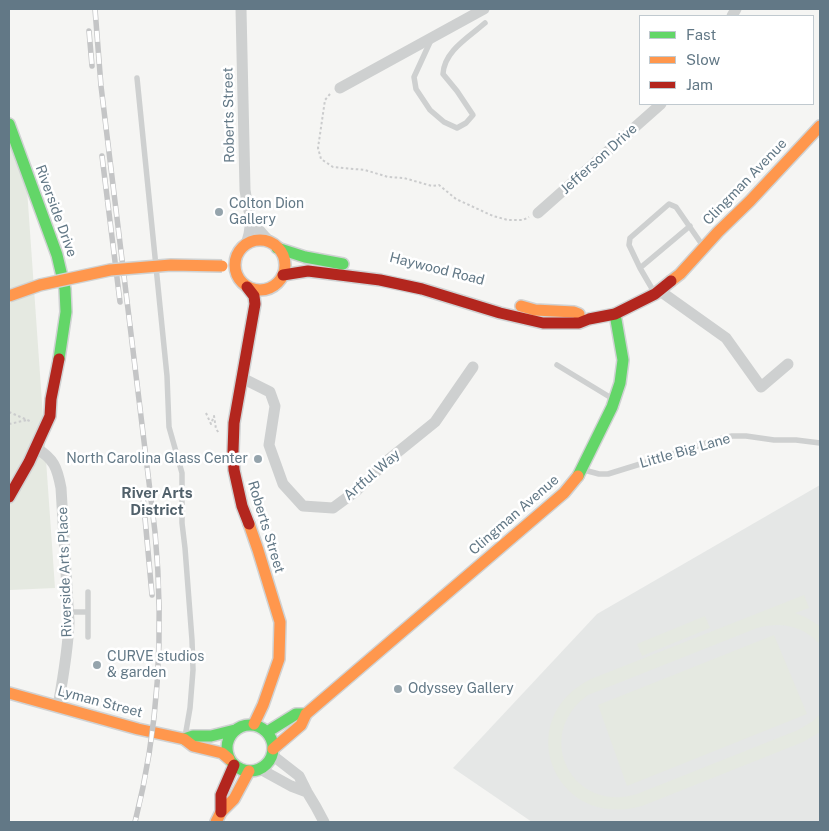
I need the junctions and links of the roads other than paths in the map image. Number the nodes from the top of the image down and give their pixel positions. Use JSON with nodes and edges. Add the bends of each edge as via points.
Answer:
{"nodes":[{"id":1,"x":241,"y":9,"type":"edge"},
{"id":2,"x":484,"y":9,"type":"edge"},
{"id":3,"x":485,"y":23,"type":"dead end"},
{"id":4,"x":434,"y":36,"type":"junction"},
{"id":5,"x":137,"y":78,"type":"dead end"},
{"id":6,"x":340,"y":88,"type":"road end"},
{"id":7,"x":660,"y":105,"type":"edge"},
{"id":8,"x":9,"y":124,"type":"edge"},
{"id":9,"x":820,"y":126,"type":"edge"},
{"id":10,"x":538,"y":213,"type":"road end"},
{"id":11,"x":251,"y":220,"type":"junction"},
{"id":12,"x":690,"y":226,"type":"junction"},
{"id":13,"x":246,"y":245,"type":"junction"},
{"id":14,"x":274,"y":245,"type":"junction"},
{"id":15,"x":704,"y":248,"type":"junction"},
{"id":16,"x":235,"y":267,"type":"junction"},
{"id":17,"x":640,"y":268,"type":"junction"},
{"id":18,"x":283,"y":275,"type":"junction"},
{"id":19,"x":423,"y":284,"type":"junction"},
{"id":20,"x":247,"y":287,"type":"junction"},
{"id":21,"x":267,"y":289,"type":"junction"},
{"id":22,"x":473,"y":293,"type":"dead end"},
{"id":23,"x":658,"y":293,"type":"junction"},
{"id":24,"x":9,"y":296,"type":"edge"},
{"id":25,"x":508,"y":302,"type":"dead end"},
{"id":26,"x":255,"y":304,"type":"junction"},
{"id":27,"x":615,"y":314,"type":"junction"},
{"id":28,"x":589,"y":319,"type":"junction"},
{"id":29,"x":557,"y":364,"type":"dead end"},
{"id":30,"x":788,"y":364,"type":"dead end"},
{"id":31,"x":473,"y":367,"type":"dead end"},
{"id":32,"x":242,"y":378,"type":"junction"},
{"id":33,"x":51,"y":399,"type":"junction"},
{"id":34,"x":615,"y":400,"type":"junction"},
{"id":35,"x":820,"y":443,"type":"edge"},
{"id":36,"x":36,"y":448,"type":"junction"},
{"id":37,"x":582,"y":468,"type":"junction"},
{"id":38,"x":9,"y":476,"type":"edge"},
{"id":39,"x":9,"y":497,"type":"edge"},
{"id":40,"x":88,"y":592,"type":"dead end"},
{"id":41,"x":68,"y":612,"type":"junction"},
{"id":42,"x":88,"y":612,"type":"junction"},
{"id":43,"x":88,"y":637,"type":"dead end"},
{"id":44,"x":9,"y":693,"type":"edge"},
{"id":45,"x":58,"y":706,"type":"junction"},
{"id":46,"x":306,"y":714,"type":"junction"},
{"id":47,"x":254,"y":724,"type":"junction"},
{"id":48,"x":235,"y":730,"type":"junction"},
{"id":49,"x":267,"y":732,"type":"junction"},
{"id":50,"x":184,"y":739,"type":"junction"},
{"id":51,"x":273,"y":752,"type":"junction"},
{"id":52,"x":232,"y":762,"type":"junction"},
{"id":53,"x":255,"y":770,"type":"junction"},
{"id":54,"x":307,"y":792,"type":"junction"},
{"id":55,"x":218,"y":817,"type":"edge"},
{"id":56,"x":324,"y":822,"type":"edge"}],
"edges":[{"from":1,"to":11,"type":"street","name":"Roberts Street","via":[[245,190]]},
{"from":2,"to":4,"type":"street"},
{"from":3,"to":4,"type":"lane","via":[[457,47],[443,68],[443,74],[473,116],[458,128],[444,122],[430,110],[416,89],[414,77]]},
{"from":4,"to":6,"type":"street"},
{"from":5,"to":50,"type":"lane","via":[[167,376],[169,427],[182,473],[182,523],[193,662]]},
{"from":7,"to":10,"type":"street","name":"Jefferson Drive"},
{"from":8,"to":33,"type":"main road","name":"Riverside Drive","via":[[52,240],[64,288],[66,312]]},
{"from":9,"to":15,"type":"main road","name":"Clingman Avenue"},
{"from":11,"to":13,"type":"street","name":"Roberts Street"},
{"from":11,"to":14,"type":"street","name":"Roberts Street"},
{"from":12,"to":15,"type":"lane"},
{"from":12,"to":17,"type":"lane"},
{"from":12,"to":17,"type":"lane","via":[[676,207],[669,204],[630,238],[629,246]]},
{"from":13,"to":14,"type":"main road","via":[[258,240]]},
{"from":13,"to":16,"type":"main road","via":[[237,254]]},
{"from":14,"to":18,"type":"main road","via":[[282,253]]},
{"from":14,"to":19,"type":"main road","name":"Haywood Road","via":[[309,258],[410,276]]},
{"from":15,"to":23,"type":"main road","name":"Clingman Avenue"},
{"from":16,"to":20,"type":"main road","via":[[238,278]]},
{"from":16,"to":24,"type":"main road","bridge":true,"via":[[171,264],[110,270],[47,283]]},
{"from":17,"to":23,"type":"lane"},
{"from":18,"to":19,"type":"main road","name":"Haywood Road","via":[[308,271]]},
{"from":18,"to":21,"type":"main road"},
{"from":19,"to":22,"type":"main road","name":"Haywood Road"},
{"from":19,"to":28,"type":"main road","name":"Haywood Road","via":[[500,313],[565,324]]},
{"from":20,"to":21,"type":"main road"},
{"from":20,"to":26,"type":"main road","via":[[254,296]]},
{"from":21,"to":26,"type":"main road","name":"Roberts Street"},
{"from":23,"to":27,"type":"main road","name":"Clingman Avenue"},
{"from":23,"to":30,"type":"street","via":[[726,338],[761,387]]},
{"from":25,"to":28,"type":"main road","name":"Haywood Road","via":[[535,310],[574,312]]},
{"from":26,"to":32,"type":"main road","name":"Roberts Street"},
{"from":27,"to":28,"type":"main road","name":"Haywood Road"},
{"from":27,"to":34,"type":"main road","name":"Clingman Avenue","via":[[623,365]]},
{"from":29,"to":34,"type":"lane"},
{"from":31,"to":32,"type":"street","name":"Artful Way","via":[[435,422],[333,508],[303,506],[284,484],[269,445],[276,406],[270,392]]},
{"from":32,"to":47,"type":"main road","name":"Roberts Street","via":[[234,423],[234,470],[242,506],[280,622],[279,659]]},
{"from":33,"to":36,"type":"main road","name":"Riverside Drive","via":[[50,416]]},
{"from":33,"to":38,"type":"main road","name":"Riverside Drive","via":[[31,422]]},
{"from":34,"to":37,"type":"main road","name":"Clingman Avenue"},
{"from":35,"to":37,"type":"lane","name":"Little Big Lane","via":[[732,436],[604,475]]},
{"from":36,"to":39,"type":"main road","name":"Riverside Drive"},
{"from":36,"to":41,"type":"street","name":"Riverside Arts Place","via":[[54,462],[60,480]]},
{"from":37,"to":46,"type":"main road","name":"Clingman Avenue","via":[[562,495]]},
{"from":40,"to":42,"type":"lane"},
{"from":41,"to":42,"type":"lane"},
{"from":41,"to":45,"type":"street","name":"Riverside Arts Place","via":[[66,660]]},
{"from":42,"to":43,"type":"lane"},
{"from":44,"to":45,"type":"main road","name":"Lyman Street"},
{"from":45,"to":50,"type":"main road","name":"Lyman Street"},
{"from":46,"to":49,"type":"main road","name":"Clingman Avenue","via":[[296,714]]},
{"from":46,"to":51,"type":"main road","name":"Clingman Avenue","via":[[301,724]]},
{"from":47,"to":48,"type":"main road"},
{"from":47,"to":49,"type":"main road"},
{"from":48,"to":50,"type":"main road","name":"Lyman Street"},
{"from":48,"to":52,"type":"main road","via":[[227,743]]},
{"from":49,"to":51,"type":"main road"},
{"from":50,"to":52,"type":"main road","name":"Lyman Street","via":[[193,746],[222,753]]},
{"from":51,"to":53,"type":"main road","via":[[270,760]]},
{"from":51,"to":54,"type":"street","via":[[300,776]]},
{"from":52,"to":53,"type":"main road","via":[[241,769]]},
{"from":52,"to":55,"type":"main road"},
{"from":53,"to":54,"type":"street"},
{"from":53,"to":55,"type":"main road"},
{"from":54,"to":56,"type":"street"}]}
